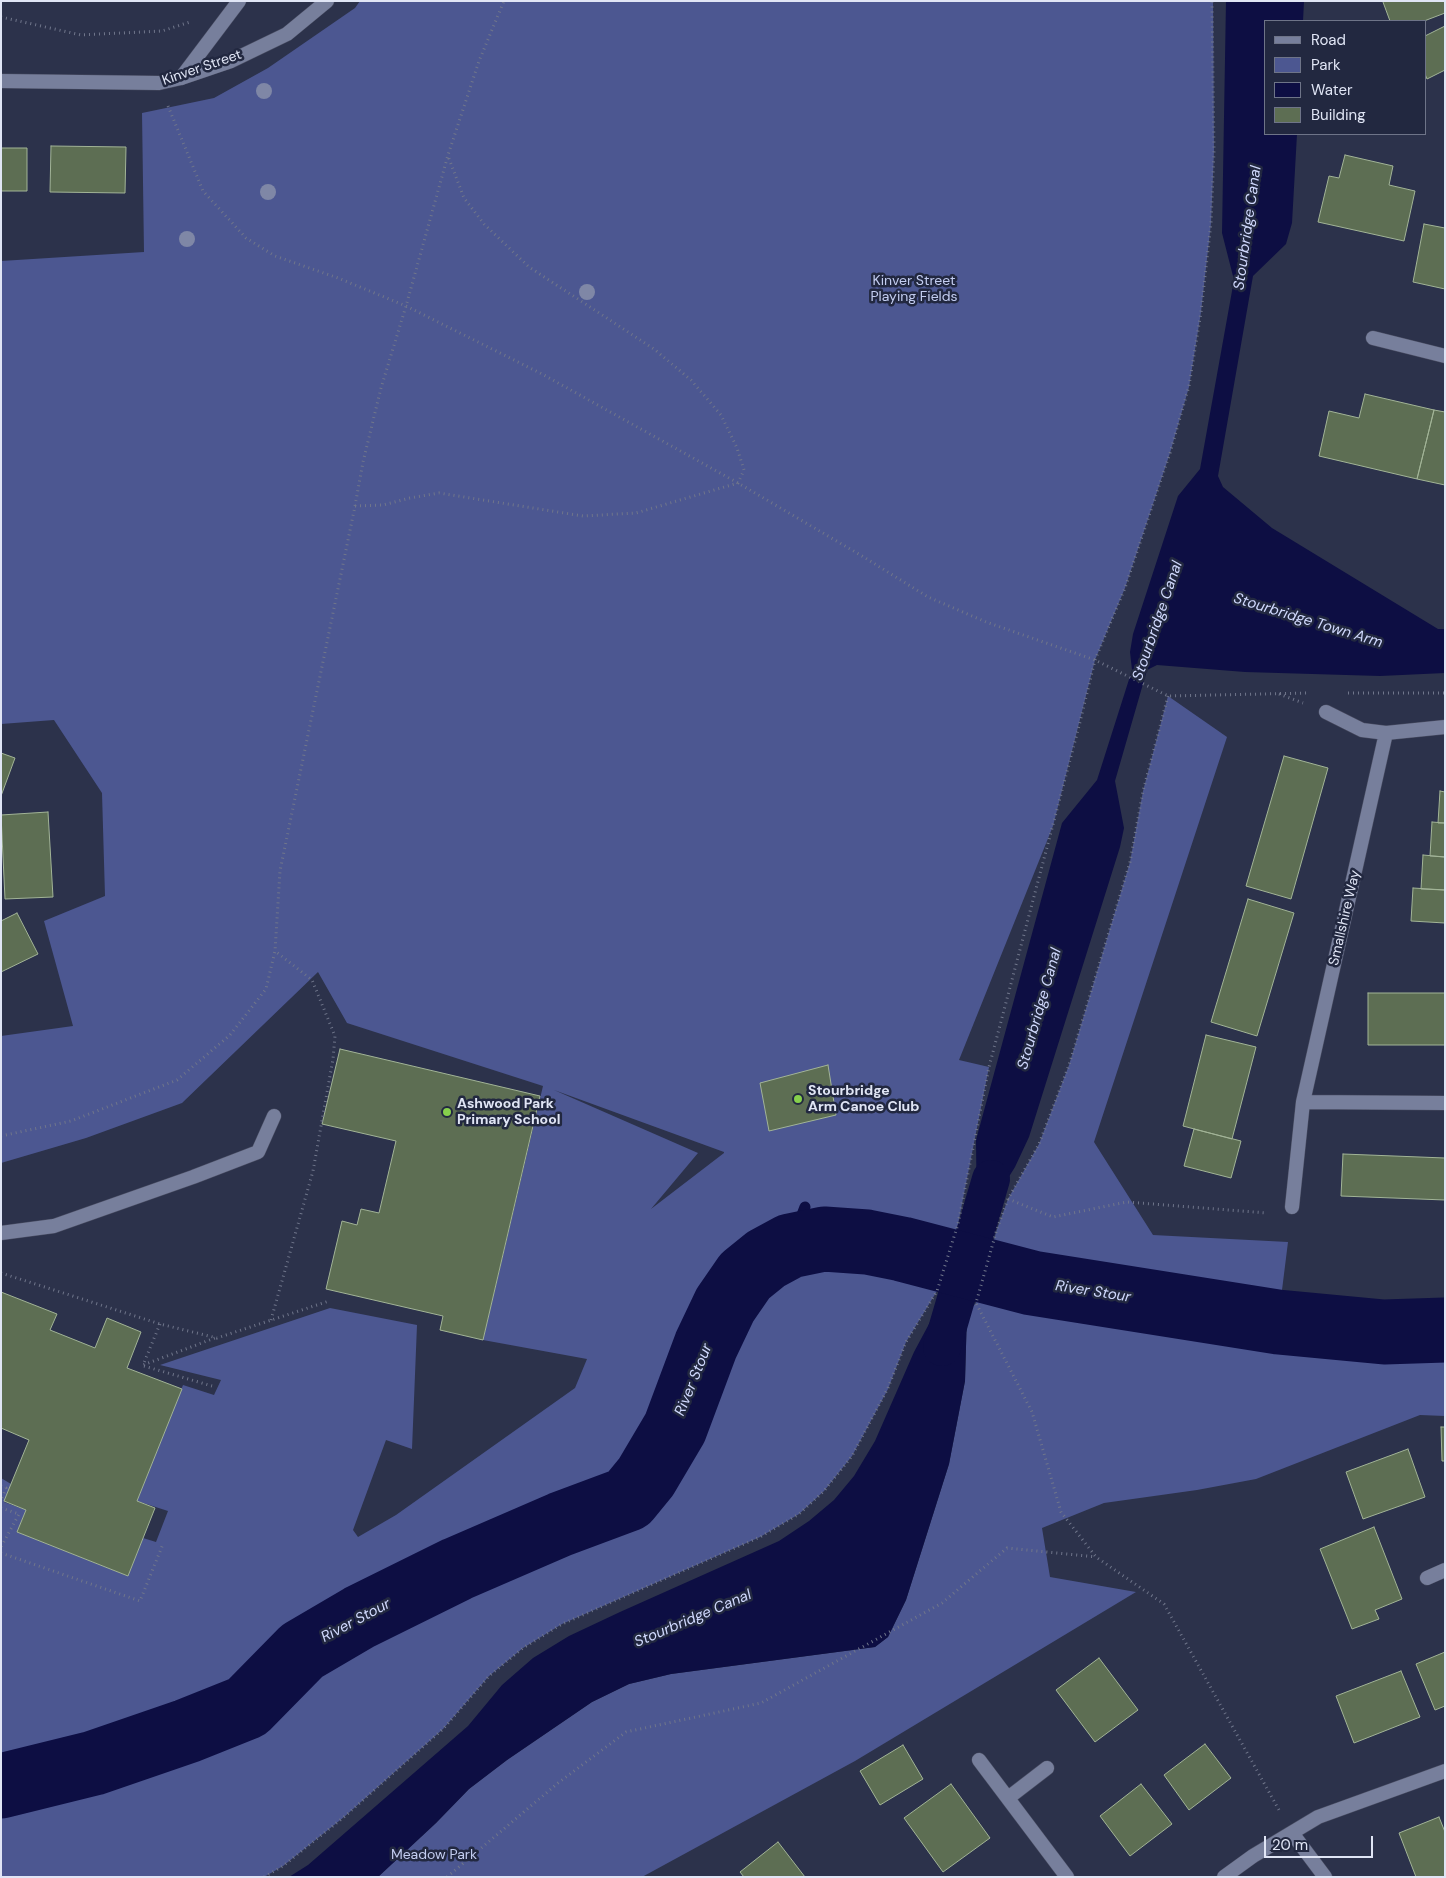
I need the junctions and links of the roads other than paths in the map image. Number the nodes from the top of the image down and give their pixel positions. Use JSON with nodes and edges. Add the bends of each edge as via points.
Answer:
{"nodes":[{"id":1,"x":327,"y":1,"type":"edge"},
{"id":2,"x":236,"y":5,"type":"edge"},
{"id":3,"x":181,"y":78,"type":"junction"},
{"id":4,"x":1,"y":81,"type":"edge"},
{"id":5,"x":1373,"y":338,"type":"dead end"},
{"id":6,"x":1445,"y":356,"type":"edge"},
{"id":7,"x":1326,"y":712,"type":"dead end"},
{"id":8,"x":1445,"y":727,"type":"edge"},
{"id":9,"x":1386,"y":734,"type":"junction"},
{"id":10,"x":1303,"y":1102,"type":"junction"},
{"id":11,"x":1445,"y":1103,"type":"edge"},
{"id":12,"x":274,"y":1116,"type":"dead end"},
{"id":13,"x":1292,"y":1207,"type":"road end"},
{"id":14,"x":1,"y":1233,"type":"edge"},
{"id":15,"x":1445,"y":1570,"type":"edge"},
{"id":16,"x":1427,"y":1578,"type":"dead end"},
{"id":17,"x":978,"y":1760,"type":"dead end"},
{"id":18,"x":1047,"y":1768,"type":"dead end"},
{"id":19,"x":1445,"y":1771,"type":"edge"},
{"id":20,"x":1008,"y":1798,"type":"junction"},
{"id":21,"x":1292,"y":1833,"type":"junction"},
{"id":22,"x":1067,"y":1877,"type":"edge"},
{"id":23,"x":1224,"y":1877,"type":"edge"},
{"id":24,"x":1324,"y":1877,"type":"edge"}],
"edges":[{"from":1,"to":3,"type":"street","name":"Kinver Street","via":[[287,34],[231,61]]},
{"from":2,"to":3,"type":"street"},
{"from":3,"to":4,"type":"street","name":"Kinver Street","via":[[159,83]]},
{"from":5,"to":6,"type":"street"},
{"from":7,"to":9,"type":"street","via":[[1362,730]]},
{"from":8,"to":9,"type":"street"},
{"from":9,"to":10,"type":"street","name":"Smallshire Way"},
{"from":10,"to":11,"type":"street"},
{"from":10,"to":13,"type":"street","name":"Smallshire Way"},
{"from":12,"to":14,"type":"street","via":[[258,1152],[54,1226]]},
{"from":15,"to":16,"type":"street"},
{"from":17,"to":20,"type":"street"},
{"from":18,"to":20,"type":"street"},
{"from":19,"to":21,"type":"street","via":[[1318,1817]]},
{"from":20,"to":22,"type":"street"},
{"from":21,"to":23,"type":"street"},
{"from":21,"to":24,"type":"street"}]}
